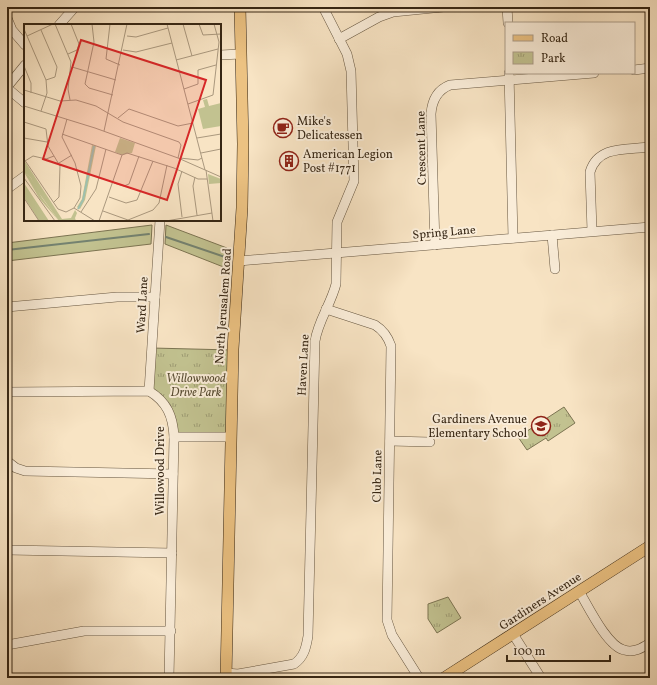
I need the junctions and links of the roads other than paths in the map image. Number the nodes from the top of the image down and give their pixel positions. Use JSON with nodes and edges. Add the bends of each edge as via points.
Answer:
{"nodes":[{"id":1,"x":75,"y":7,"type":"edge"},
{"id":2,"x":240,"y":7,"type":"edge"},
{"id":3,"x":323,"y":7,"type":"edge"},
{"id":4,"x":443,"y":7,"type":"edge"},
{"id":5,"x":507,"y":7,"type":"edge"},
{"id":6,"x":7,"y":18,"type":"edge"},
{"id":7,"x":508,"y":22,"type":"edge"},
{"id":8,"x":60,"y":24,"type":"edge"},
{"id":9,"x":339,"y":39,"type":"junction"},
{"id":10,"x":24,"y":44,"type":"edge"},
{"id":11,"x":241,"y":54,"type":"junction"},
{"id":12,"x":221,"y":55,"type":"edge"},
{"id":13,"x":24,"y":66,"type":"edge"},
{"id":14,"x":650,"y":68,"type":"edge"},
{"id":15,"x":635,"y":70,"type":"edge"},
{"id":16,"x":573,"y":74,"type":"edge"},
{"id":17,"x":509,"y":77,"type":"edge"},
{"id":18,"x":7,"y":88,"type":"edge"},
{"id":19,"x":24,"y":102,"type":"edge"},
{"id":20,"x":650,"y":148,"type":"edge"},
{"id":21,"x":24,"y":177,"type":"edge"},
{"id":22,"x":7,"y":189,"type":"edge"},
{"id":23,"x":160,"y":221,"type":"edge"},
{"id":24,"x":650,"y":227,"type":"edge"},
{"id":25,"x":592,"y":231,"type":"junction"},
{"id":26,"x":552,"y":235,"type":"junction"},
{"id":27,"x":513,"y":238,"type":"junction"},
{"id":28,"x":435,"y":245,"type":"junction"},
{"id":29,"x":336,"y":253,"type":"junction"},
{"id":30,"x":239,"y":262,"type":"junction"},
{"id":31,"x":555,"y":269,"type":"dead end"},
{"id":32,"x":155,"y":297,"type":"junction"},
{"id":33,"x":7,"y":307,"type":"edge"},
{"id":34,"x":326,"y":309,"type":"junction"},
{"id":35,"x":149,"y":391,"type":"junction"},
{"id":36,"x":7,"y":392,"type":"edge"},
{"id":37,"x":174,"y":437,"type":"junction"},
{"id":38,"x":230,"y":437,"type":"junction"},
{"id":39,"x":390,"y":441,"type":"junction"},
{"id":40,"x":430,"y":442,"type":"dead end"},
{"id":41,"x":7,"y":461,"type":"edge"},
{"id":42,"x":173,"y":474,"type":"junction"},
{"id":43,"x":650,"y":546,"type":"edge"},
{"id":44,"x":7,"y":550,"type":"edge"},
{"id":45,"x":172,"y":553,"type":"junction"},
{"id":46,"x":579,"y":592,"type":"junction"},
{"id":47,"x":171,"y":631,"type":"junction"},
{"id":48,"x":513,"y":634,"type":"junction"},
{"id":49,"x":650,"y":643,"type":"edge"},
{"id":50,"x":7,"y":645,"type":"edge"},
{"id":51,"x":227,"y":676,"type":"edge"},
{"id":52,"x":169,"y":678,"type":"edge"},
{"id":53,"x":419,"y":678,"type":"edge"},
{"id":54,"x":444,"y":678,"type":"edge"},
{"id":55,"x":541,"y":678,"type":"edge"}],
"edges":[{"from":1,"to":8,"type":"street"},
{"from":2,"to":11,"type":"main road","name":"North Jerusalem Road"},
{"from":3,"to":9,"type":"street","name":"Haven Lane"},
{"from":4,"to":9,"type":"street","via":[[393,12]]},
{"from":5,"to":7,"type":"street"},
{"from":6,"to":10,"type":"street","via":[[12,30]]},
{"from":9,"to":29,"type":"street","name":"Haven Lane","via":[[347,54],[351,71],[354,173],[351,191],[337,222]]},
{"from":11,"to":12,"type":"street"},
{"from":11,"to":30,"type":"main road","name":"North Jerusalem Road"},
{"from":13,"to":18,"type":"street"},
{"from":14,"to":15,"type":"street"},
{"from":16,"to":17,"type":"street","name":"Crescent Lane"},
{"from":17,"to":27,"type":"street"},
{"from":17,"to":28,"type":"street","name":"Crescent Lane","via":[[450,85],[443,88],[435,98],[431,114]]},
{"from":18,"to":19,"type":"street"},
{"from":20,"to":25,"type":"street","via":[[610,151],[602,154],[593,164],[590,172]]},
{"from":21,"to":22,"type":"street"},
{"from":23,"to":32,"type":"street","name":"Ward Lane"},
{"from":24,"to":25,"type":"street","name":"Spring Lane"},
{"from":25,"to":26,"type":"street","name":"Spring Lane"},
{"from":26,"to":27,"type":"street","name":"Spring Lane"},
{"from":26,"to":31,"type":"street"},
{"from":27,"to":28,"type":"street","name":"Spring Lane"},
{"from":28,"to":29,"type":"street","name":"Spring Lane"},
{"from":29,"to":30,"type":"street","name":"Spring Lane"},
{"from":29,"to":34,"type":"street","name":"Haven Lane","via":[[336,284]]},
{"from":30,"to":38,"type":"main road","name":"North Jerusalem Road"},
{"from":32,"to":33,"type":"street","via":[[118,297]]},
{"from":32,"to":35,"type":"street","name":"Ward Lane"},
{"from":34,"to":39,"type":"street","name":"Club Lane","via":[[375,325],[389,338],[392,355]]},
{"from":34,"to":51,"type":"street","name":"Haven Lane","via":[[315,341],[306,650],[294,664]]},
{"from":35,"to":36,"type":"street"},
{"from":35,"to":37,"type":"street","name":"Willowood Drive","via":[[168,408],[172,417]]},
{"from":37,"to":38,"type":"street"},
{"from":37,"to":42,"type":"street","name":"Willowood Drive"},
{"from":38,"to":51,"type":"main road","name":"North Jerusalem Road"},
{"from":39,"to":40,"type":"street"},
{"from":39,"to":53,"type":"street","name":"Club Lane","via":[[387,620],[392,635]]},
{"from":41,"to":42,"type":"street","via":[[25,471]]},
{"from":42,"to":45,"type":"street","name":"Willowood Drive"},
{"from":43,"to":46,"type":"main road","name":"Gardiners Avenue"},
{"from":44,"to":45,"type":"street"},
{"from":45,"to":47,"type":"street","name":"Willowood Drive"},
{"from":46,"to":48,"type":"main road","name":"Gardiners Avenue"},
{"from":46,"to":49,"type":"street","via":[[606,635],[619,648],[632,651]]},
{"from":47,"to":50,"type":"street","via":[[84,631]]},
{"from":47,"to":52,"type":"street","name":"Willowood Drive"},
{"from":48,"to":54,"type":"main road","name":"Gardiners Avenue"},
{"from":48,"to":55,"type":"street"}]}
